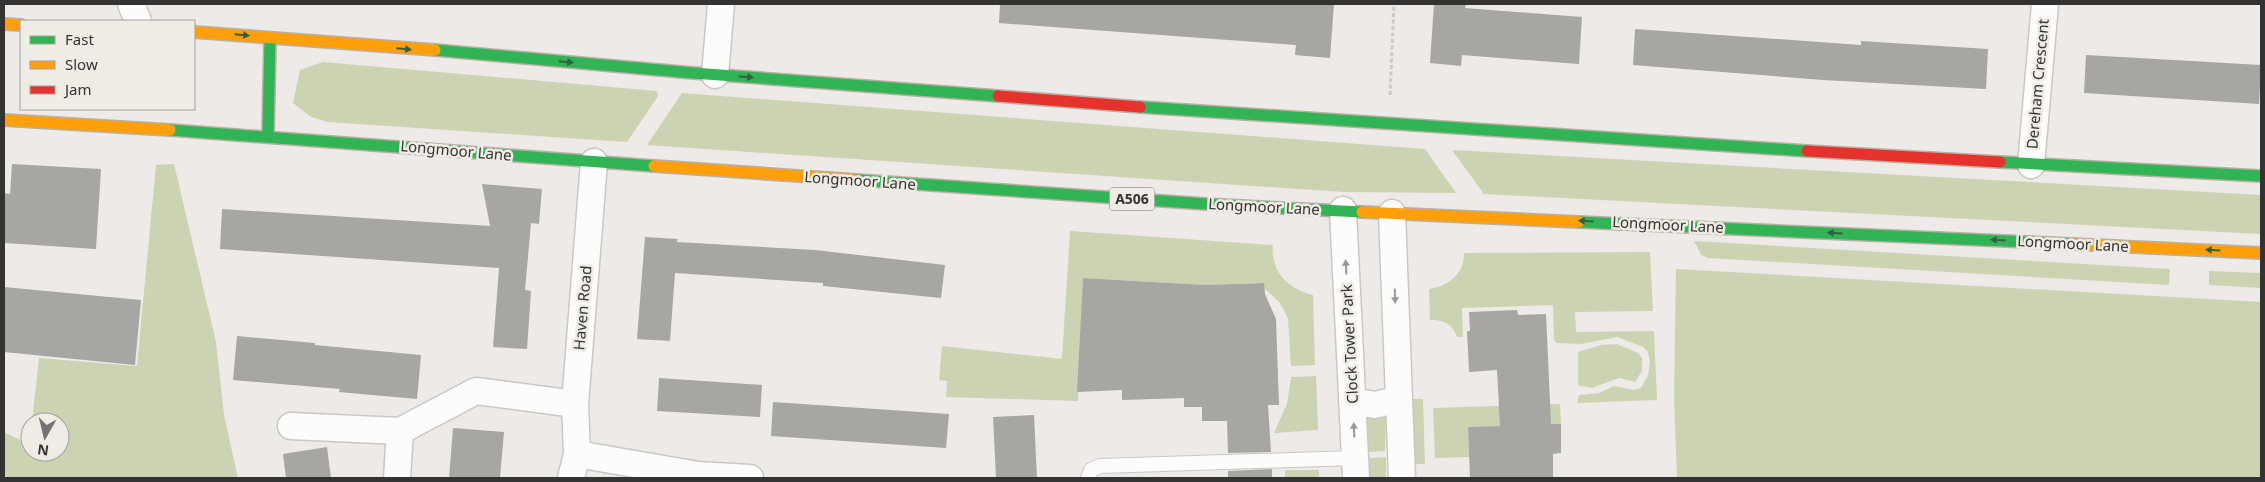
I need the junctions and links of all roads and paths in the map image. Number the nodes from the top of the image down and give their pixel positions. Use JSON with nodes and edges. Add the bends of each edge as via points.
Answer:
{"nodes":[{"id":1,"x":132,"y":4,"type":"edge"},
{"id":2,"x":720,"y":4,"type":"edge"},
{"id":3,"x":1394,"y":4,"type":"edge"},
{"id":4,"x":2045,"y":4,"type":"edge"},
{"id":5,"x":138,"y":20,"type":"edge"},
{"id":6,"x":4,"y":24,"type":"edge"},
{"id":7,"x":20,"y":25,"type":"edge"},
{"id":8,"x":195,"y":32,"type":"edge"},
{"id":9,"x":270,"y":38,"type":"junction"},
{"id":10,"x":715,"y":75,"type":"junction"},
{"id":11,"x":4,"y":120,"type":"edge"},
{"id":12,"x":1388,"y":125,"type":"junction"},
{"id":13,"x":268,"y":136,"type":"junction"},
{"id":14,"x":594,"y":162,"type":"junction"},
{"id":15,"x":2031,"y":165,"type":"junction"},
{"id":16,"x":2261,"y":176,"type":"edge"},
{"id":17,"x":1343,"y":210,"type":"junction"},
{"id":18,"x":1392,"y":213,"type":"junction"},
{"id":19,"x":2261,"y":253,"type":"edge"},
{"id":20,"x":1399,"y":399,"type":"junction"},
{"id":21,"x":1352,"y":401,"type":"junction"},
{"id":22,"x":576,"y":404,"type":"junction"},
{"id":23,"x":291,"y":426,"type":"dead end"},
{"id":24,"x":400,"y":431,"type":"junction"},
{"id":25,"x":574,"y":466,"type":"edge"},
{"id":26,"x":1355,"y":468,"type":"edge"},
{"id":27,"x":397,"y":478,"type":"edge"},
{"id":28,"x":750,"y":478,"type":"edge"},
{"id":29,"x":1088,"y":478,"type":"edge"},
{"id":30,"x":1402,"y":478,"type":"edge"}],
"edges":[{"from":1,"to":5,"type":"street"},
{"from":2,"to":10,"type":"street"},
{"from":3,"to":12,"type":"path"},
{"from":4,"to":15,"type":"street","name":"Dereham Crescent"},
{"from":6,"to":7,"type":"main road"},
{"from":8,"to":9,"type":"main road","one_way":true},
{"from":9,"to":10,"type":"main road","one_way":true},
{"from":9,"to":13,"type":"main road"},
{"from":10,"to":12,"type":"main road","one_way":true},
{"from":11,"to":13,"type":"main road","name":"Longmoor Lane","number":"A506"},
{"from":12,"to":15,"type":"main road"},
{"from":13,"to":14,"type":"main road","name":"Longmoor Lane","number":"A506"},
{"from":14,"to":17,"type":"main road","name":"Longmoor Lane","number":"A506"},
{"from":14,"to":22,"type":"street","name":"Haven Road"},
{"from":15,"to":16,"type":"main road"},
{"from":17,"to":18,"type":"main road","name":"Longmoor Lane","number":"A506"},
{"from":21,"to":17,"type":"street","name":"Clock Tower Park","one_way":true},
{"from":19,"to":18,"type":"main road","name":"Longmoor Lane","number":"A506","one_way":true},
{"from":18,"to":20,"type":"street","one_way":true},
{"from":20,"to":21,"type":"street","via":[[1375,405]]},
{"from":20,"to":30,"type":"street"},
{"from":26,"to":21,"type":"street","name":"Clock Tower Park","one_way":true},
{"from":22,"to":24,"type":"street","via":[[476,391]]},
{"from":22,"to":25,"type":"street","name":"Haven Road"},
{"from":23,"to":24,"type":"street"},
{"from":24,"to":27,"type":"street"},
{"from":25,"to":28,"type":"street","name":"Haven Road"},
{"from":26,"to":29,"type":"lane","via":[[1100,466],[1091,470]]}]}
